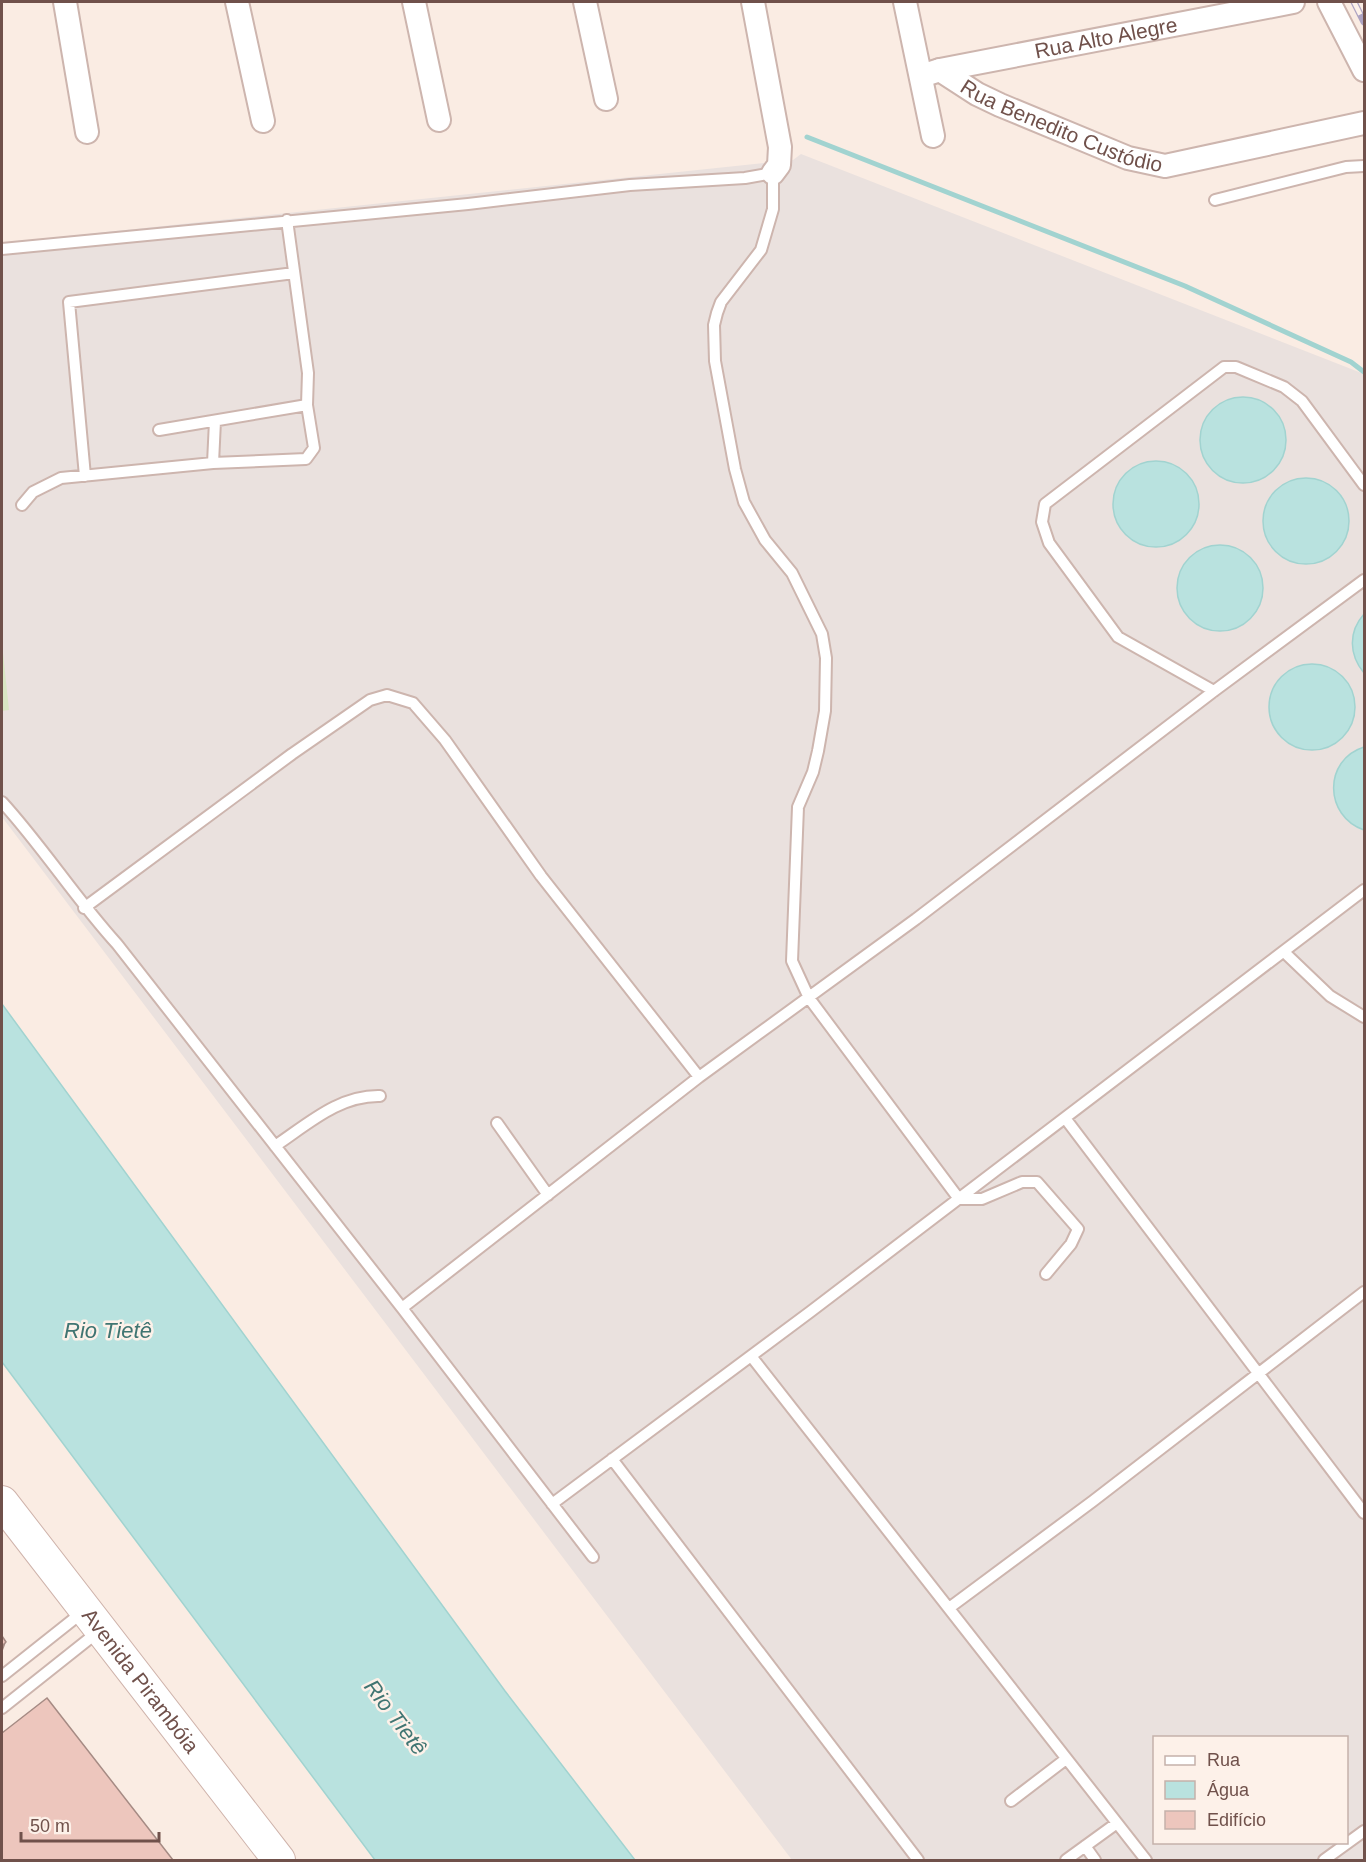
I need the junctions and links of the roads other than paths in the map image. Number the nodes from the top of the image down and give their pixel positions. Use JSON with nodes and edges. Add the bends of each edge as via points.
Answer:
{"nodes":[{"id":1,"x":65,"y":2,"type":"edge"},
{"id":2,"x":237,"y":2,"type":"edge"},
{"id":3,"x":414,"y":2,"type":"edge"},
{"id":4,"x":585,"y":2,"type":"edge"},
{"id":5,"x":753,"y":2,"type":"edge"},
{"id":6,"x":905,"y":2,"type":"edge"},
{"id":7,"x":1293,"y":2,"type":"edge"},
{"id":8,"x":1329,"y":2,"type":"edge"},
{"id":9,"x":1365,"y":70,"type":"edge"},
{"id":10,"x":930,"y":73,"type":"junction"},
{"id":11,"x":606,"y":99,"type":"dead end"},
{"id":12,"x":439,"y":120,"type":"dead end"},
{"id":13,"x":263,"y":122,"type":"dead end"},
{"id":14,"x":1365,"y":123,"type":"edge"},
{"id":15,"x":87,"y":132,"type":"dead end"},
{"id":16,"x":933,"y":136,"type":"dead end"},
{"id":17,"x":1365,"y":166,"type":"edge"},
{"id":18,"x":773,"y":173,"type":"junction"},
{"id":19,"x":1215,"y":200,"type":"dead end"},
{"id":20,"x":287,"y":220,"type":"junction"},
{"id":21,"x":2,"y":249,"type":"edge"},
{"id":22,"x":294,"y":273,"type":"junction"},
{"id":23,"x":307,"y":405,"type":"junction"},
{"id":24,"x":215,"y":421,"type":"junction"},
{"id":25,"x":159,"y":430,"type":"dead end"},
{"id":26,"x":213,"y":463,"type":"junction"},
{"id":27,"x":85,"y":476,"type":"junction"},
{"id":28,"x":1365,"y":485,"type":"edge"},
{"id":29,"x":22,"y":506,"type":"dead end"},
{"id":30,"x":1365,"y":580,"type":"edge"},
{"id":31,"x":1214,"y":691,"type":"junction"},
{"id":32,"x":2,"y":802,"type":"edge"},
{"id":33,"x":1365,"y":890,"type":"edge"},
{"id":34,"x":84,"y":908,"type":"junction"},
{"id":35,"x":1284,"y":952,"type":"junction"},
{"id":36,"x":809,"y":998,"type":"junction"},
{"id":37,"x":1365,"y":1017,"type":"edge"},
{"id":38,"x":699,"y":1077,"type":"junction"},
{"id":39,"x":380,"y":1096,"type":"dead end"},
{"id":40,"x":1065,"y":1118,"type":"junction"},
{"id":41,"x":497,"y":1123,"type":"dead end"},
{"id":42,"x":275,"y":1146,"type":"junction"},
{"id":43,"x":548,"y":1195,"type":"junction"},
{"id":44,"x":959,"y":1199,"type":"junction"},
{"id":45,"x":1047,"y":1274,"type":"dead end"},
{"id":46,"x":1365,"y":1292,"type":"edge"},
{"id":47,"x":402,"y":1308,"type":"junction"},
{"id":48,"x":750,"y":1356,"type":"junction"},
{"id":49,"x":1259,"y":1375,"type":"junction"},
{"id":50,"x":612,"y":1459,"type":"junction"},
{"id":51,"x":2,"y":1502,"type":"edge"},
{"id":52,"x":552,"y":1504,"type":"junction"},
{"id":53,"x":1365,"y":1513,"type":"edge"},
{"id":54,"x":593,"y":1557,"type":"dead end"},
{"id":55,"x":949,"y":1608,"type":"junction"},
{"id":56,"x":92,"y":1621,"type":"junction"},
{"id":57,"x":2,"y":1676,"type":"edge"},
{"id":58,"x":2,"y":1708,"type":"edge"},
{"id":59,"x":1066,"y":1759,"type":"junction"},
{"id":60,"x":1011,"y":1801,"type":"dead end"},
{"id":61,"x":1117,"y":1823,"type":"junction"},
{"id":62,"x":1365,"y":1831,"type":"edge"},
{"id":63,"x":1348,"y":1843,"type":"edge"},
{"id":64,"x":1347,"y":1844,"type":"edge"},
{"id":65,"x":1085,"y":1846,"type":"junction"},
{"id":66,"x":279,"y":1860,"type":"edge"},
{"id":67,"x":918,"y":1860,"type":"edge"},
{"id":68,"x":1066,"y":1860,"type":"edge"},
{"id":69,"x":1095,"y":1860,"type":"edge"},
{"id":70,"x":1146,"y":1860,"type":"edge"},
{"id":71,"x":1324,"y":1860,"type":"edge"}],
"edges":[{"from":1,"to":15,"type":"street"},
{"from":2,"to":13,"type":"street"},
{"from":3,"to":12,"type":"street"},
{"from":4,"to":11,"type":"street"},
{"from":5,"to":18,"type":"street","via":[[780,147],[779,165]]},
{"from":6,"to":10,"type":"street"},
{"from":7,"to":10,"type":"street","name":"Rua Alto Alegre"},
{"from":8,"to":9,"type":"street"},
{"from":10,"to":14,"type":"street","name":"Rua Benedito Custódio","via":[[1128,158],[1165,166]]},
{"from":10,"to":16,"type":"street"},
{"from":17,"to":19,"type":"lane","via":[[1346,167]]},
{"from":18,"to":20,"type":"lane"},
{"from":18,"to":36,"type":"lane","via":[[773,209],[761,250],[721,302],[717,313],[715,361],[744,502],[765,540],[792,573],[822,634],[826,658],[825,711],[818,752],[798,807],[792,962]]},
{"from":20,"to":21,"type":"lane"},
{"from":20,"to":22,"type":"lane"},
{"from":22,"to":23,"type":"lane","via":[[308,373]]},
{"from":22,"to":27,"type":"lane","via":[[69,302]]},
{"from":23,"to":24,"type":"lane"},
{"from":23,"to":26,"type":"lane","via":[[314,448],[306,459]]},
{"from":24,"to":25,"type":"lane"},
{"from":24,"to":26,"type":"lane"},
{"from":26,"to":27,"type":"lane"},
{"from":27,"to":29,"type":"lane","via":[[61,478],[33,492]]},
{"from":28,"to":31,"type":"lane","via":[[1302,401],[1284,387],[1236,366],[1224,367],[1045,504],[1042,522],[1049,543],[1118,637]]},
{"from":30,"to":31,"type":"lane"},
{"from":31,"to":36,"type":"lane"},
{"from":32,"to":34,"type":"lane","via":[[30,833]]},
{"from":33,"to":35,"type":"lane"},
{"from":34,"to":38,"type":"lane","via":[[292,754],[370,700],[387,695],[413,703],[445,740],[541,876]]},
{"from":34,"to":42,"type":"lane","via":[[117,944]]},
{"from":35,"to":37,"type":"lane","via":[[1330,996]]},
{"from":35,"to":40,"type":"lane"},
{"from":36,"to":38,"type":"lane"},
{"from":36,"to":44,"type":"lane"},
{"from":38,"to":43,"type":"lane"},
{"from":39,"to":42,"type":"lane","via":[[359,1096],[338,1105]]},
{"from":40,"to":44,"type":"lane"},
{"from":40,"to":49,"type":"lane"},
{"from":41,"to":43,"type":"lane"},
{"from":42,"to":47,"type":"lane"},
{"from":43,"to":47,"type":"lane"},
{"from":44,"to":45,"type":"lane","via":[[982,1199],[1022,1182],[1037,1182],[1078,1229]]},
{"from":44,"to":48,"type":"lane"},
{"from":46,"to":49,"type":"lane"},
{"from":47,"to":52,"type":"lane"},
{"from":48,"to":50,"type":"lane"},
{"from":48,"to":55,"type":"lane"},
{"from":49,"to":53,"type":"lane"},
{"from":49,"to":55,"type":"lane"},
{"from":50,"to":52,"type":"lane"},
{"from":50,"to":67,"type":"lane"},
{"from":51,"to":56,"type":"main road","name":"Avenida Pirambóia"},
{"from":52,"to":54,"type":"lane"},
{"from":55,"to":59,"type":"lane"},
{"from":56,"to":57,"type":"lane"},
{"from":56,"to":58,"type":"lane"},
{"from":56,"to":66,"type":"main road","name":"Avenida Pirambóia"},
{"from":59,"to":60,"type":"lane"},
{"from":59,"to":61,"type":"lane"},
{"from":61,"to":65,"type":"lane"},
{"from":61,"to":70,"type":"lane"},
{"from":62,"to":63,"type":"lane"},
{"from":64,"to":71,"type":"lane"},
{"from":65,"to":68,"type":"lane"},
{"from":65,"to":69,"type":"lane"}]}
